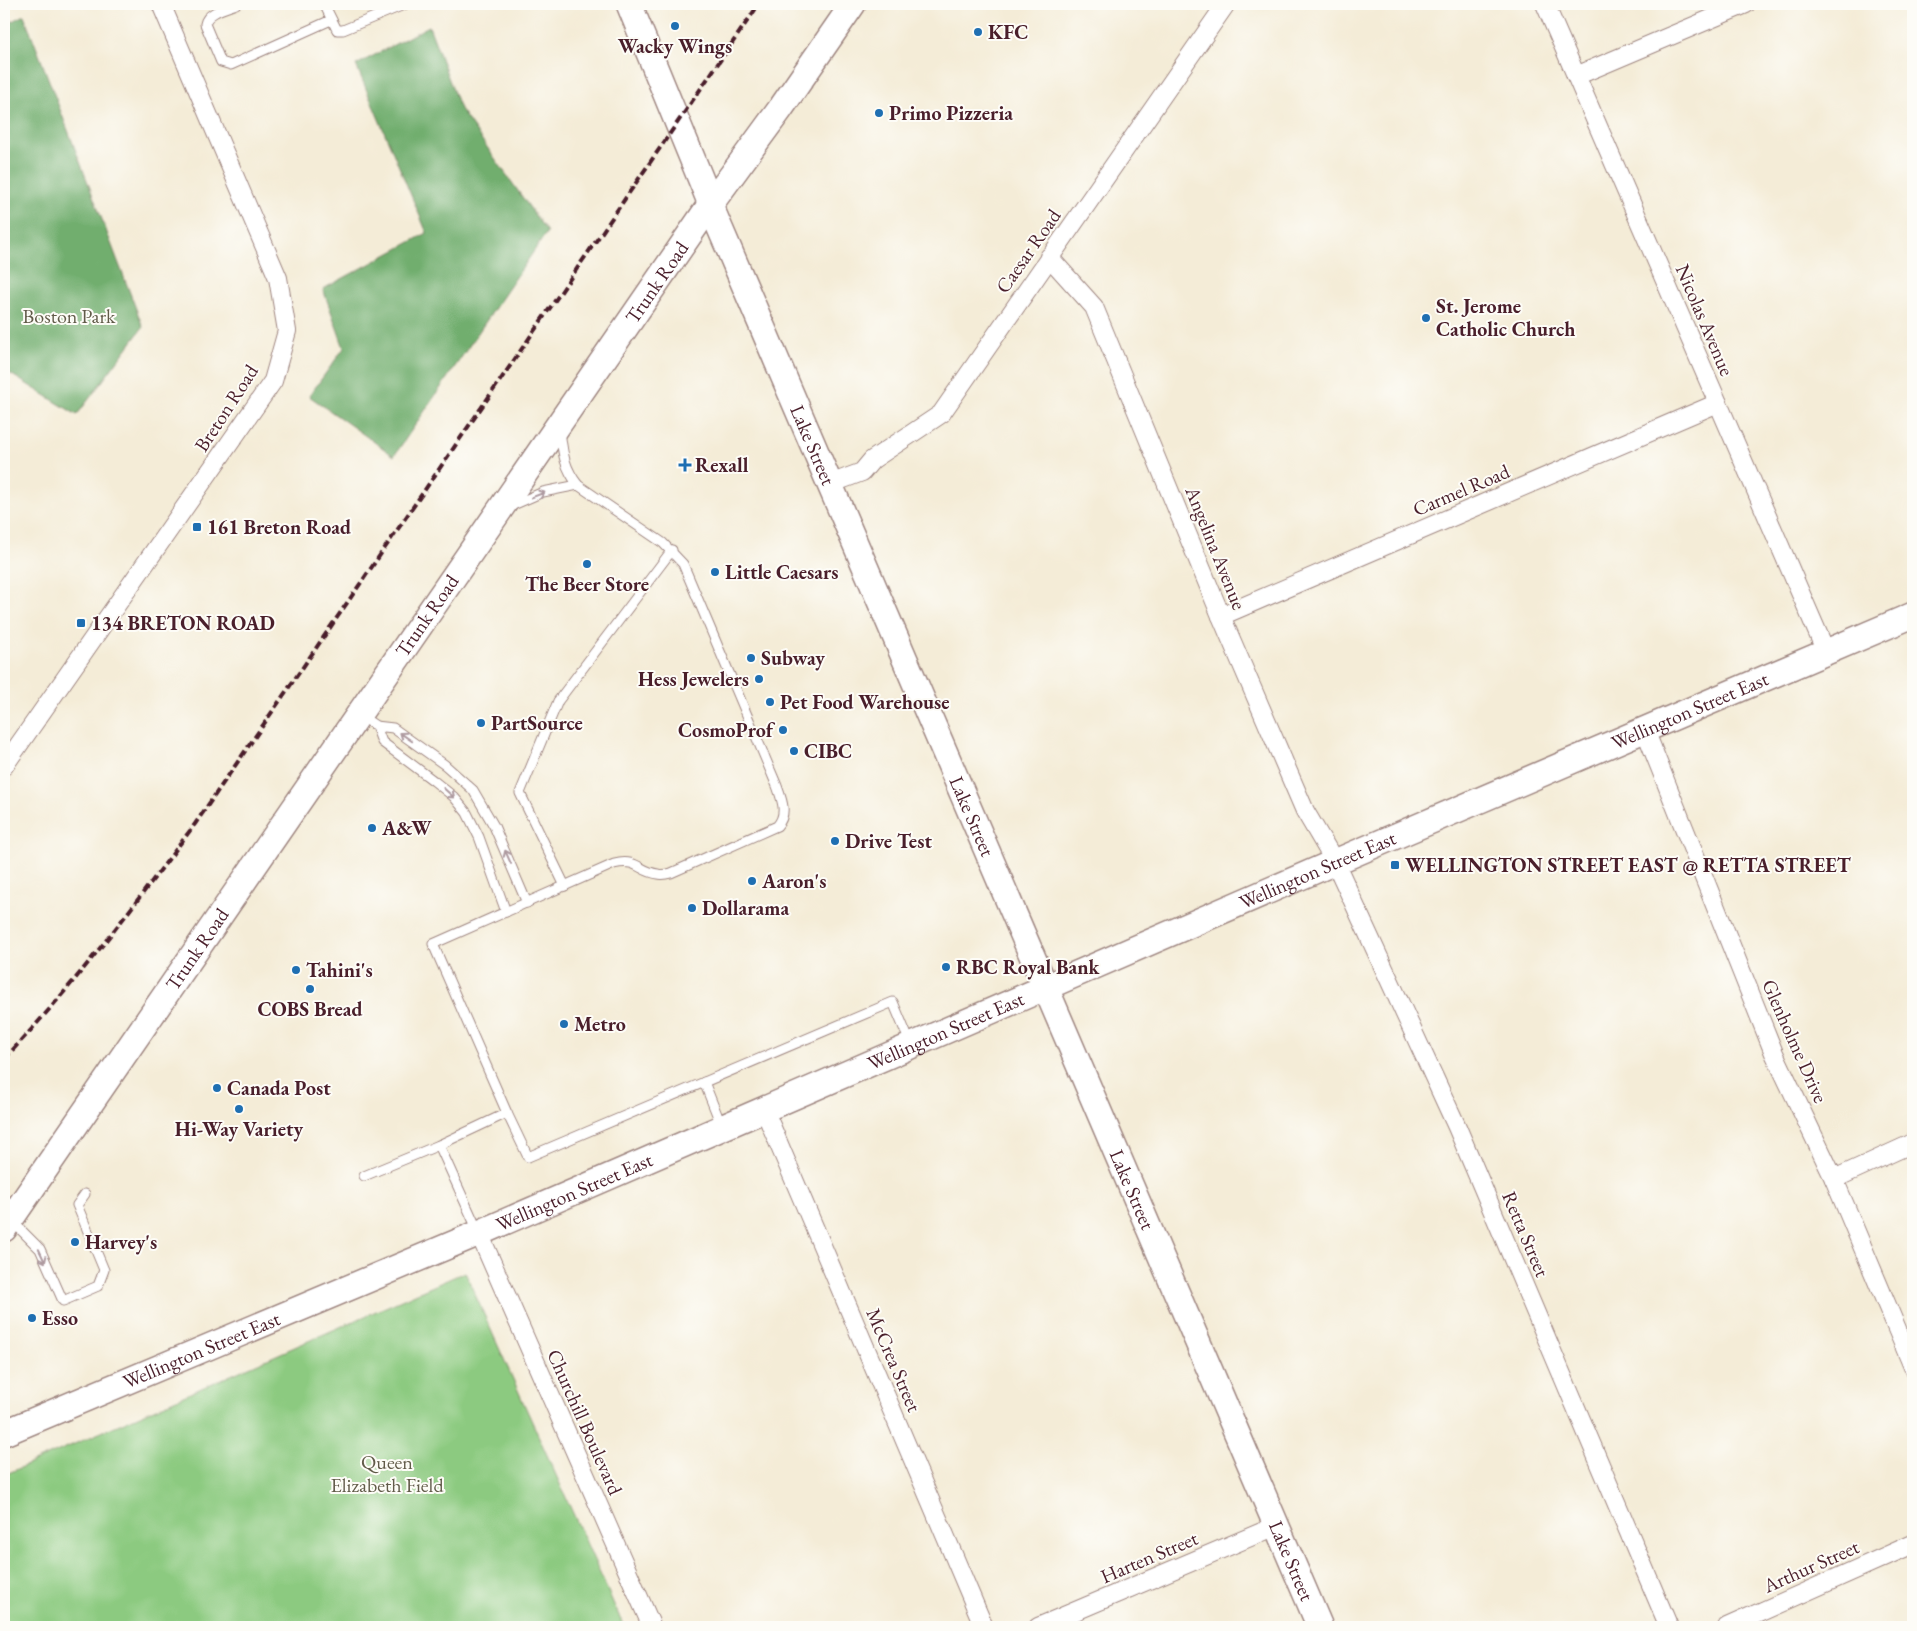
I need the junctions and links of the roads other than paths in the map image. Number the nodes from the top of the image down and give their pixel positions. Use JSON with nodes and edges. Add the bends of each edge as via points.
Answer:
{"nodes":[{"id":1,"x":162,"y":4,"type":"edge"},
{"id":2,"x":236,"y":4,"type":"edge"},
{"id":3,"x":324,"y":4,"type":"edge"},
{"id":4,"x":406,"y":4,"type":"edge"},
{"id":5,"x":629,"y":4,"type":"edge"},
{"id":6,"x":853,"y":4,"type":"edge"},
{"id":7,"x":1226,"y":4,"type":"edge"},
{"id":8,"x":1545,"y":4,"type":"edge"},
{"id":9,"x":1746,"y":4,"type":"edge"},
{"id":10,"x":331,"y":20,"type":"junction"},
{"id":11,"x":1576,"y":76,"type":"junction"},
{"id":12,"x":710,"y":205,"type":"junction"},
{"id":13,"x":1049,"y":257,"type":"junction"},
{"id":14,"x":1718,"y":403,"type":"junction"},
{"id":15,"x":559,"y":424,"type":"junction"},
{"id":16,"x":830,"y":484,"type":"junction"},
{"id":17,"x":578,"y":485,"type":"junction"},
{"id":18,"x":499,"y":511,"type":"junction"},
{"id":19,"x":672,"y":550,"type":"junction"},
{"id":20,"x":1913,"y":615,"type":"edge"},
{"id":21,"x":1221,"y":616,"type":"junction"},
{"id":22,"x":1826,"y":652,"type":"junction"},
{"id":23,"x":367,"y":720,"type":"junction"},
{"id":24,"x":1645,"y":730,"type":"junction"},
{"id":25,"x":4,"y":766,"type":"edge"},
{"id":26,"x":1335,"y":862,"type":"junction"},
{"id":27,"x":565,"y":886,"type":"junction"},
{"id":28,"x":527,"y":902,"type":"junction"},
{"id":29,"x":506,"y":912,"type":"junction"},
{"id":30,"x":1046,"y":987,"type":"junction"},
{"id":31,"x":912,"y":1045,"type":"junction"},
{"id":32,"x":704,"y":1082,"type":"junction"},
{"id":33,"x":764,"y":1109,"type":"junction"},
{"id":34,"x":507,"y":1113,"type":"junction"},
{"id":35,"x":722,"y":1128,"type":"junction"},
{"id":36,"x":1913,"y":1143,"type":"edge"},
{"id":37,"x":440,"y":1145,"type":"junction"},
{"id":38,"x":364,"y":1176,"type":"dead end"},
{"id":39,"x":1834,"y":1179,"type":"junction"},
{"id":40,"x":85,"y":1194,"type":"dead end"},
{"id":41,"x":7,"y":1224,"type":"edge"},
{"id":42,"x":479,"y":1233,"type":"junction"},
{"id":43,"x":1913,"y":1367,"type":"edge"},
{"id":44,"x":15,"y":1428,"type":"edge"},
{"id":45,"x":4,"y":1441,"type":"edge"},
{"id":46,"x":1276,"y":1526,"type":"junction"},
{"id":47,"x":1913,"y":1544,"type":"edge"},
{"id":48,"x":652,"y":1627,"type":"edge"},
{"id":49,"x":984,"y":1627,"type":"edge"},
{"id":50,"x":1038,"y":1627,"type":"edge"},
{"id":51,"x":1320,"y":1627,"type":"edge"},
{"id":52,"x":1669,"y":1627,"type":"edge"},
{"id":53,"x":1726,"y":1627,"type":"edge"}],
"edges":[{"from":1,"to":25,"type":"street","name":"Breton Road","via":[[278,278],[287,331],[273,381]]},
{"from":2,"to":10,"type":"lane","via":[[205,20],[221,62],[226,65]]},
{"from":3,"to":10,"type":"lane"},
{"from":4,"to":10,"type":"lane","via":[[343,30],[337,30]]},
{"from":5,"to":12,"type":"main road","name":"Lake Street"},
{"from":6,"to":12,"type":"main road","name":"Trunk Road"},
{"from":7,"to":13,"type":"street","name":"Caesar Road"},
{"from":8,"to":11,"type":"street","name":"Nicolas Avenue"},
{"from":9,"to":11,"type":"street"},
{"from":11,"to":14,"type":"street","name":"Nicolas Avenue"},
{"from":12,"to":15,"type":"main road","name":"Trunk Road"},
{"from":12,"to":16,"type":"main road","name":"Lake Street"},
{"from":13,"to":16,"type":"street","name":"Caesar Road","via":[[941,414],[872,460],[862,472]]},
{"from":13,"to":21,"type":"street","name":"Angelina Avenue","via":[[1094,307]]},
{"from":14,"to":21,"type":"street","name":"Carmel Road"},
{"from":14,"to":22,"type":"street","name":"Nicolas Avenue"},
{"from":15,"to":17,"type":"lane","via":[[564,461]]},
{"from":15,"to":18,"type":"main road","name":"Trunk Road"},
{"from":16,"to":30,"type":"main road","name":"Lake Street"},
{"from":18,"to":17,"type":"lane","one_way":true,"via":[[543,492]]},
{"from":17,"to":19,"type":"lane"},
{"from":18,"to":23,"type":"main road","name":"Trunk Road"},
{"from":19,"to":27,"type":"lane","via":[[558,701],[520,793]]},
{"from":19,"to":27,"type":"lane","via":[[683,564],[784,803],[782,820],[777,826],[671,873],[658,874],[624,861]]},
{"from":20,"to":22,"type":"main road","name":"Wellington Street East"},
{"from":21,"to":26,"type":"street","name":"Angelina Avenue","via":[[1305,811]]},
{"from":22,"to":24,"type":"main road","name":"Wellington Street East"},
{"from":28,"to":23,"type":"lane","one_way":true,"via":[[494,826],[473,790],[445,765],[393,728]]},
{"from":23,"to":29,"type":"lane","one_way":true,"via":[[382,742],[434,780],[454,797],[466,813]]},
{"from":23,"to":41,"type":"main road","name":"Trunk Road"},
{"from":24,"to":26,"type":"main road","name":"Wellington Street East"},
{"from":24,"to":39,"type":"street","name":"Glenholme Drive","via":[[1774,1052]]},
{"from":26,"to":30,"type":"main road","name":"Wellington Street East"},
{"from":26,"to":52,"type":"street","name":"Retta Street","via":[[1457,1127]]},
{"from":27,"to":28,"type":"lane"},
{"from":28,"to":29,"type":"lane"},
{"from":29,"to":34,"type":"lane","via":[[434,944]]},
{"from":30,"to":31,"type":"main road","name":"Wellington Street East"},
{"from":30,"to":46,"type":"main road","name":"Lake Street"},
{"from":31,"to":32,"type":"lane","via":[[893,1002]]},
{"from":31,"to":33,"type":"main road","name":"Wellington Street East"},
{"from":32,"to":34,"type":"lane","via":[[528,1157]]},
{"from":32,"to":35,"type":"lane"},
{"from":33,"to":35,"type":"main road","name":"Wellington Street East"},
{"from":33,"to":49,"type":"street","name":"McCrea Street"},
{"from":34,"to":37,"type":"lane"},
{"from":35,"to":42,"type":"main road","name":"Wellington Street East"},
{"from":36,"to":39,"type":"street"},
{"from":37,"to":38,"type":"lane"},
{"from":37,"to":42,"type":"lane"},
{"from":39,"to":43,"type":"street","name":"Glenholme Drive"},
{"from":41,"to":40,"type":"lane","one_way":true,"via":[[40,1249],[63,1301],[98,1286],[104,1270],[77,1205]]},
{"from":42,"to":44,"type":"main road","name":"Wellington Street East"},
{"from":42,"to":48,"type":"street","name":"Churchill Boulevard"},
{"from":44,"to":45,"type":"main road","name":"Wellington Street East"},
{"from":46,"to":50,"type":"street","name":"Harten Street"},
{"from":46,"to":51,"type":"main road","name":"Lake Street"},
{"from":47,"to":53,"type":"street","name":"Arthur Street"}]}
